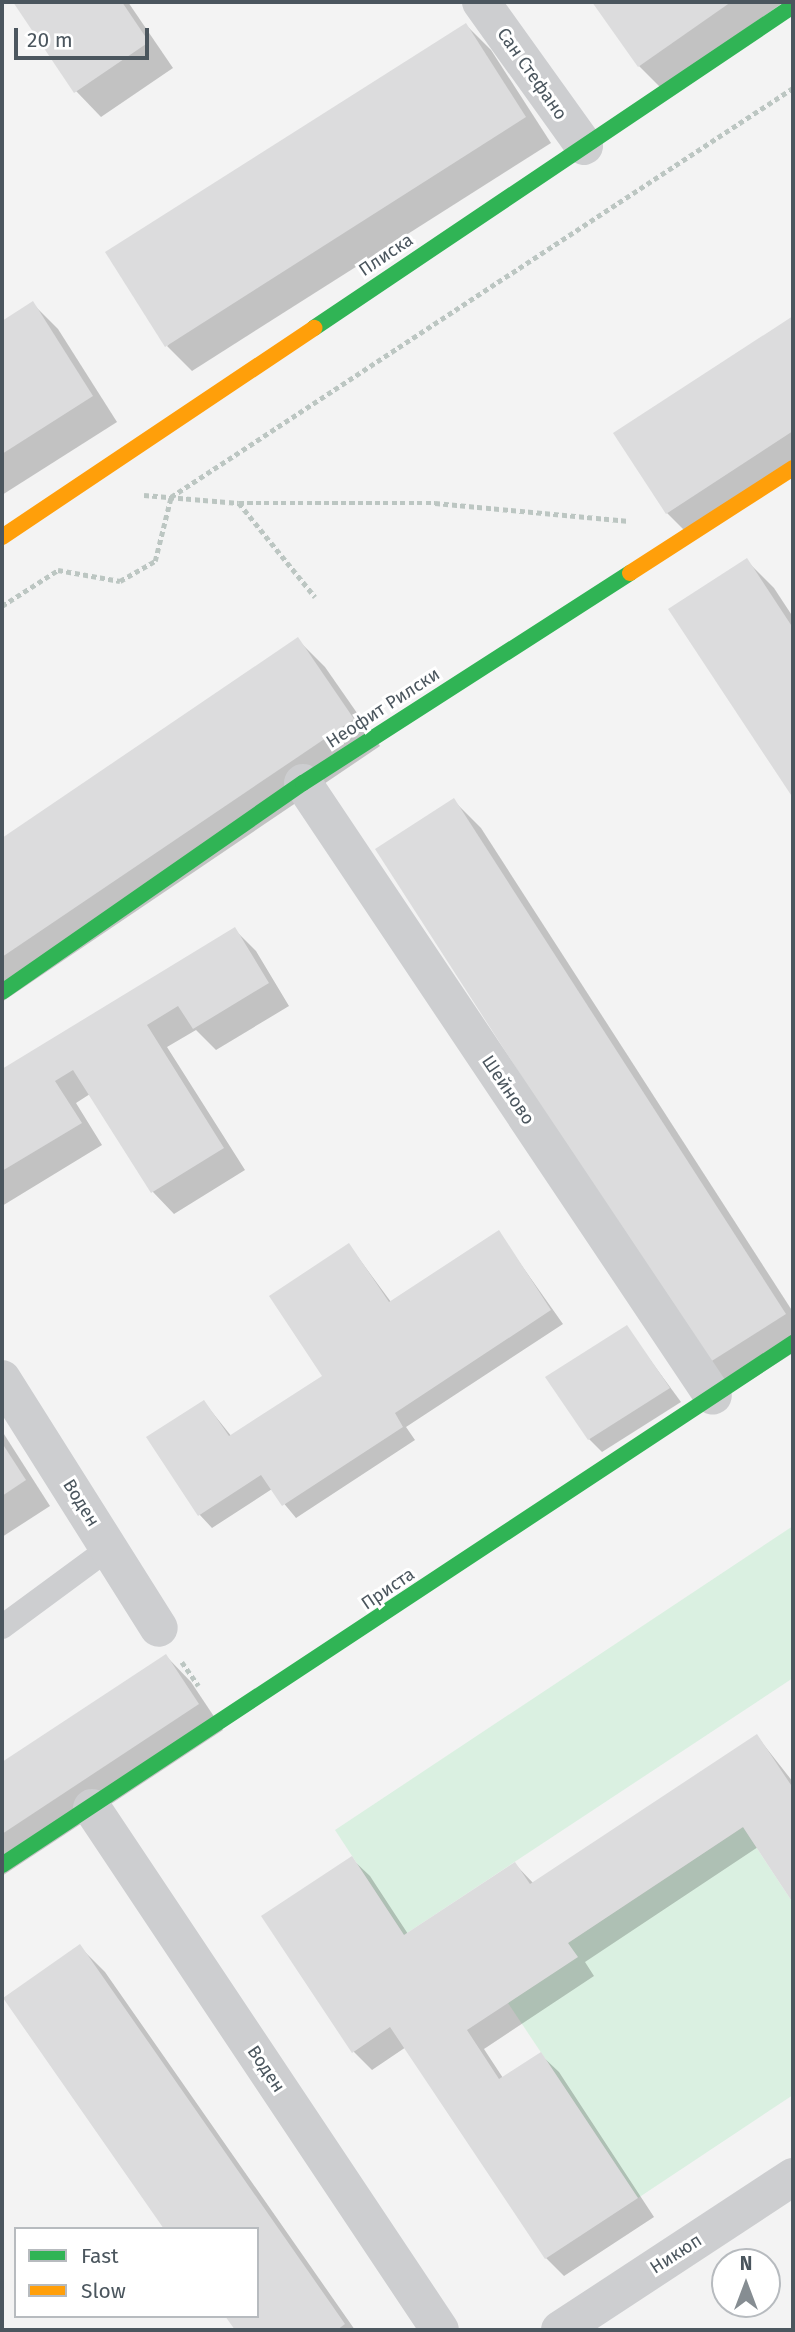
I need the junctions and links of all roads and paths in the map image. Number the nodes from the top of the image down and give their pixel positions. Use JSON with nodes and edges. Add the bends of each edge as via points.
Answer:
{"nodes":[{"id":1,"x":481,"y":2,"type":"edge"},
{"id":2,"x":793,"y":6,"type":"edge"},
{"id":3,"x":793,"y":88,"type":"edge"},
{"id":4,"x":584,"y":146,"type":"junction"},
{"id":5,"x":793,"y":468,"type":"edge"},
{"id":6,"x":73,"y":489,"type":"junction"},
{"id":7,"x":171,"y":497,"type":"junction"},
{"id":8,"x":239,"y":503,"type":"junction"},
{"id":9,"x":629,"y":521,"type":"dead end"},
{"id":10,"x":2,"y":537,"type":"edge"},
{"id":11,"x":315,"y":597,"type":"dead end"},
{"id":12,"x":2,"y":606,"type":"edge"},
{"id":13,"x":303,"y":783,"type":"junction"},
{"id":14,"x":2,"y":992,"type":"edge"},
{"id":15,"x":793,"y":1343,"type":"edge"},
{"id":16,"x":2,"y":1379,"type":"edge"},
{"id":17,"x":713,"y":1396,"type":"junction"},
{"id":18,"x":109,"y":1548,"type":"junction"},
{"id":19,"x":2,"y":1627,"type":"edge"},
{"id":20,"x":159,"y":1628,"type":"joint"},
{"id":21,"x":223,"y":1722,"type":"junction"},
{"id":22,"x":92,"y":1808,"type":"junction"},
{"id":23,"x":2,"y":1866,"type":"edge"},
{"id":24,"x":793,"y":2178,"type":"edge"},
{"id":25,"x":440,"y":2330,"type":"edge"},
{"id":26,"x":559,"y":2330,"type":"edge"}],
"edges":[{"from":1,"to":4,"type":"street","name":"Сан Стефано"},
{"from":2,"to":4,"type":"street","name":"Плиска"},
{"from":3,"to":7,"type":"path"},
{"from":4,"to":6,"type":"street","name":"Плиска"},
{"from":5,"to":13,"type":"street","name":"Неофит Рилски"},
{"from":6,"to":7,"type":"path"},
{"from":6,"to":10,"type":"street","name":"Плиска"},
{"from":7,"to":8,"type":"path"},
{"from":7,"to":12,"type":"path","via":[[155,561],[120,581],[58,570]]},
{"from":8,"to":9,"type":"path","via":[[435,503]]},
{"from":8,"to":11,"type":"path"},
{"from":13,"to":14,"type":"street","name":"Неофит Рилски"},
{"from":13,"to":17,"type":"street","name":"Шейново"},
{"from":15,"to":17,"type":"street","name":"Приста"},
{"from":16,"to":18,"type":"street","name":"Воден"},
{"from":17,"to":21,"type":"street","name":"Приста"},
{"from":18,"to":19,"type":"lane"},
{"from":18,"to":20,"type":"street","name":"Воден"},
{"from":20,"to":21,"type":"path"},
{"from":21,"to":22,"type":"street","name":"Приста"},
{"from":22,"to":23,"type":"street","name":"Приста"},
{"from":22,"to":25,"type":"street","name":"Воден"},
{"from":24,"to":26,"type":"street","name":"Никюп"}]}
